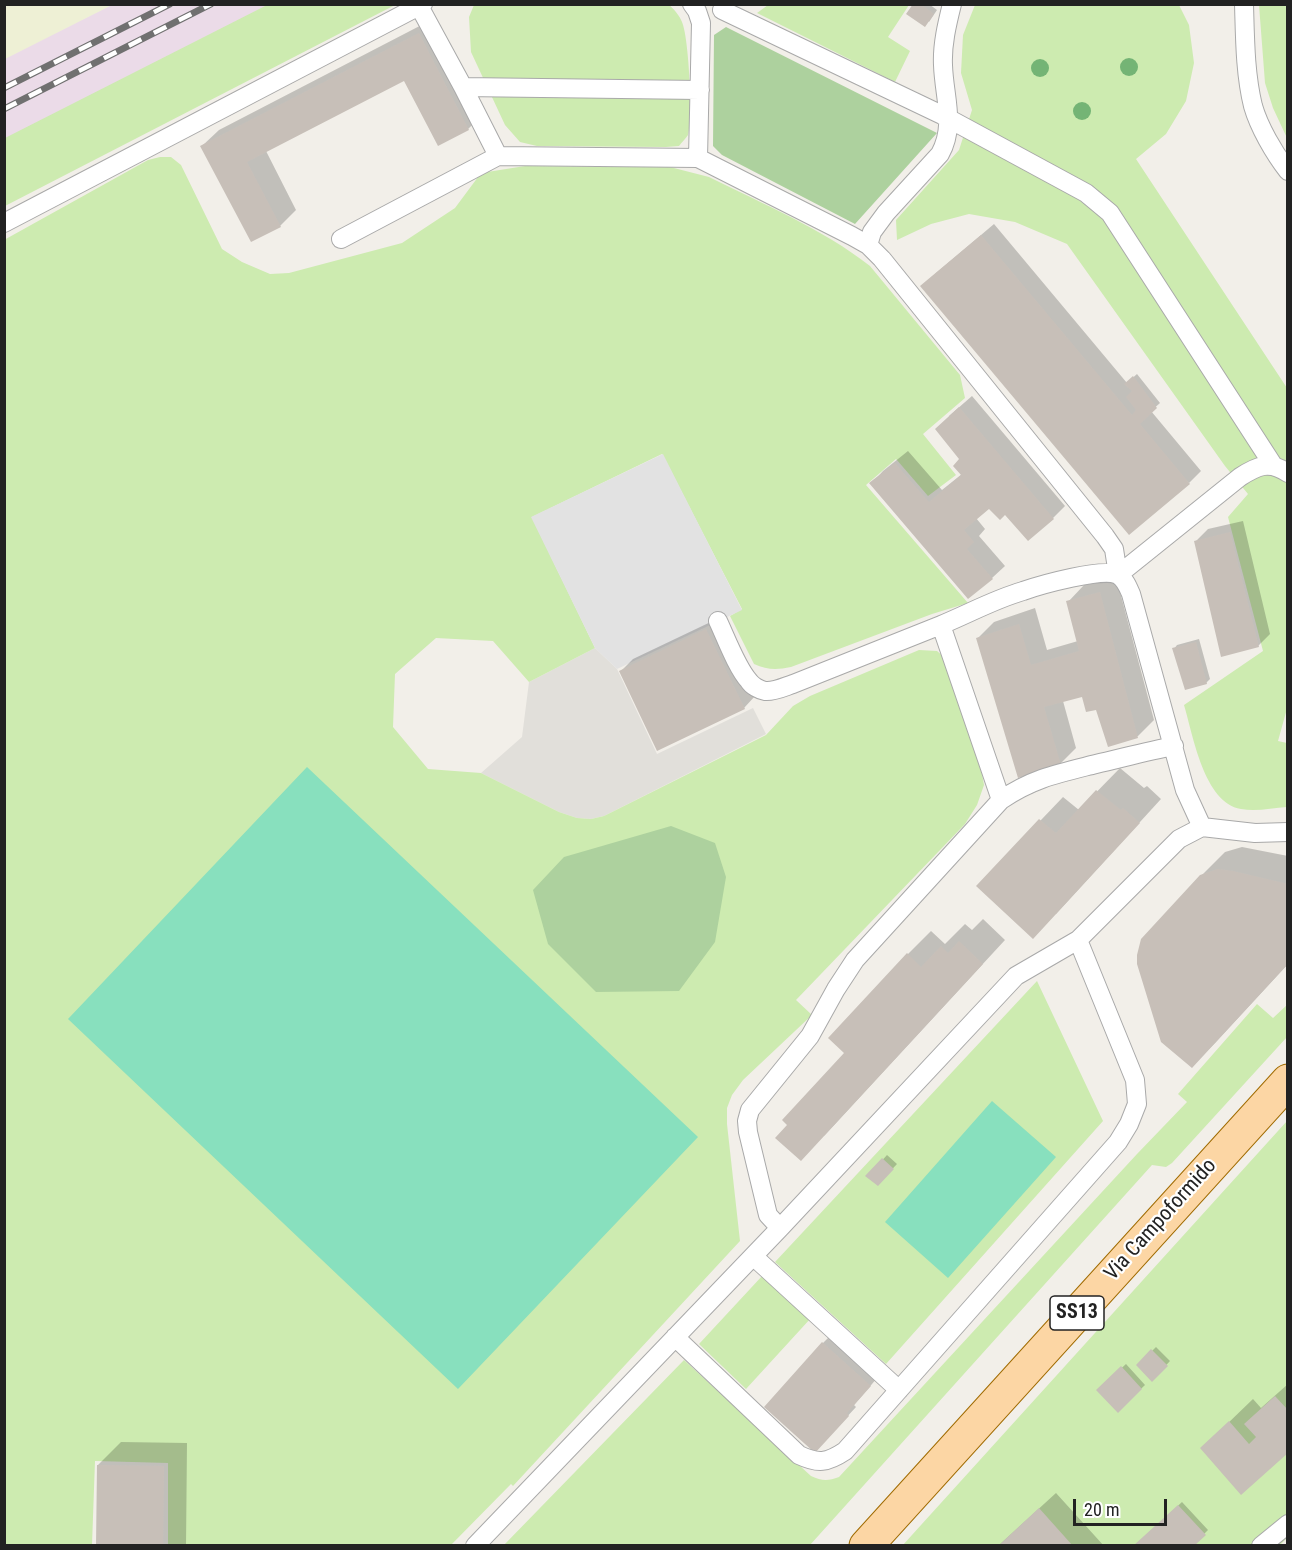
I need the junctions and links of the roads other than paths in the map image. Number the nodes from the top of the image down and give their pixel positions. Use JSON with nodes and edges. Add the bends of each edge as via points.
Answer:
{"nodes":[{"id":1,"x":952,"y":4,"type":"edge"},
{"id":2,"x":1244,"y":4,"type":"edge"},
{"id":3,"x":421,"y":5,"type":"edge"},
{"id":4,"x":729,"y":7,"type":"edge"},
{"id":5,"x":695,"y":8,"type":"edge"},
{"id":6,"x":463,"y":87,"type":"junction"},
{"id":7,"x":700,"y":90,"type":"junction"},
{"id":8,"x":949,"y":119,"type":"junction"},
{"id":9,"x":498,"y":156,"type":"junction"},
{"id":10,"x":698,"y":158,"type":"junction"},
{"id":11,"x":1287,"y":171,"type":"edge"},
{"id":12,"x":4,"y":223,"type":"edge"},
{"id":13,"x":341,"y":239,"type":"dead end"},
{"id":14,"x":868,"y":245,"type":"junction"},
{"id":15,"x":1280,"y":469,"type":"edge"},
{"id":16,"x":1118,"y":575,"type":"junction"},
{"id":17,"x":718,"y":621,"type":"dead end"},
{"id":18,"x":941,"y":625,"type":"junction"},
{"id":19,"x":1174,"y":746,"type":"junction"},
{"id":20,"x":1001,"y":800,"type":"junction"},
{"id":21,"x":1202,"y":827,"type":"junction"},
{"id":22,"x":1287,"y":832,"type":"edge"},
{"id":23,"x":1078,"y":940,"type":"junction"},
{"id":24,"x":1287,"y":1080,"type":"edge"},
{"id":25,"x":780,"y":1228,"type":"junction"},
{"id":26,"x":753,"y":1256,"type":"junction"},
{"id":27,"x":675,"y":1337,"type":"junction"},
{"id":28,"x":899,"y":1390,"type":"junction"},
{"id":29,"x":1287,"y":1524,"type":"edge"},
{"id":30,"x":475,"y":1545,"type":"edge"},
{"id":31,"x":866,"y":1545,"type":"edge"},
{"id":32,"x":1261,"y":1545,"type":"edge"}],
"edges":[{"from":1,"to":8,"type":"lane","via":[[943,64]]},
{"from":2,"to":11,"type":"lane","via":[[1246,63],[1254,108],[1273,152]]},
{"from":3,"to":6,"type":"lane"},
{"from":3,"to":12,"type":"lane"},
{"from":4,"to":5,"type":"lane"},
{"from":4,"to":8,"type":"lane"},
{"from":5,"to":7,"type":"lane","via":[[701,23]]},
{"from":6,"to":7,"type":"lane"},
{"from":6,"to":9,"type":"lane"},
{"from":7,"to":10,"type":"lane"},
{"from":8,"to":14,"type":"lane","via":[[948,136],[940,154],[886,213]]},
{"from":8,"to":15,"type":"lane","via":[[1086,193],[1110,213]]},
{"from":9,"to":10,"type":"lane"},
{"from":9,"to":13,"type":"lane"},
{"from":10,"to":14,"type":"lane"},
{"from":14,"to":16,"type":"lane","via":[[1105,536],[1114,549]]},
{"from":15,"to":16,"type":"lane","via":[[1255,467],[1239,477]]},
{"from":16,"to":18,"type":"lane","via":[[1093,574],[1022,591]]},
{"from":16,"to":19,"type":"lane","via":[[1131,594]]},
{"from":17,"to":18,"type":"lane","via":[[749,682],[766,691]]},
{"from":18,"to":20,"type":"lane"},
{"from":19,"to":20,"type":"lane","via":[[1046,776]]},
{"from":19,"to":21,"type":"lane","via":[[1185,790]]},
{"from":20,"to":25,"type":"lane","via":[[855,960],[818,1025],[750,1110],[748,1132],[768,1215]]},
{"from":21,"to":22,"type":"lane"},
{"from":21,"to":23,"type":"lane","via":[[1179,839]]},
{"from":23,"to":25,"type":"lane","via":[[1016,976]]},
{"from":23,"to":28,"type":"lane","via":[[1135,1080],[1137,1104],[1118,1142]]},
{"from":24,"to":31,"type":"main road","name":"Via Campoformido","number":"SS13"},
{"from":25,"to":26,"type":"lane"},
{"from":26,"to":27,"type":"lane"},
{"from":26,"to":28,"type":"lane"},
{"from":27,"to":28,"type":"lane","via":[[799,1455],[810,1460],[833,1459],[845,1451]]},
{"from":27,"to":30,"type":"lane"},
{"from":29,"to":32,"type":"lane"}]}
